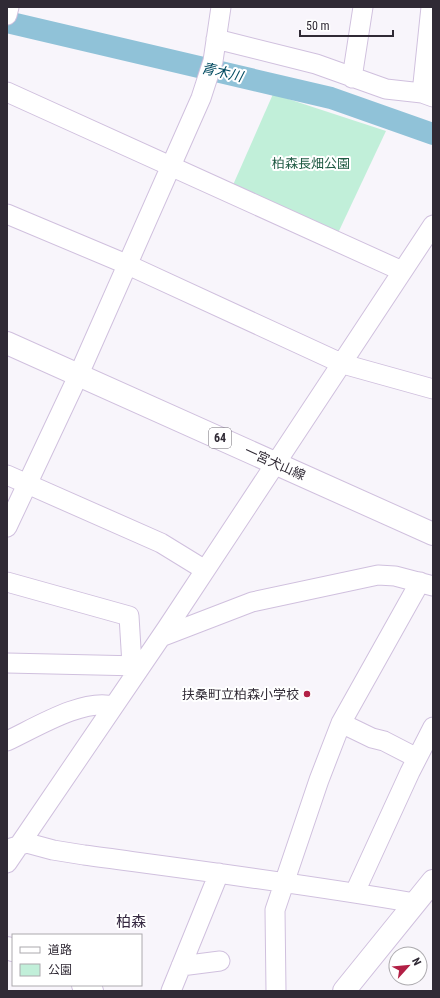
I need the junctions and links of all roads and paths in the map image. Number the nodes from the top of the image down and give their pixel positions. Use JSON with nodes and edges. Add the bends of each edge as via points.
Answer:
{"nodes":[{"id":1,"x":8,"y":7,"type":"edge"},
{"id":2,"x":221,"y":7,"type":"edge"},
{"id":3,"x":363,"y":7,"type":"edge"},
{"id":4,"x":431,"y":7,"type":"edge"},
{"id":5,"x":7,"y":16,"type":"edge"},
{"id":6,"x":216,"y":39,"type":"junction"},
{"id":7,"x":352,"y":78,"type":"junction"},
{"id":8,"x":7,"y":92,"type":"edge"},
{"id":9,"x":428,"y":95,"type":"edge"},
{"id":10,"x":170,"y":166,"type":"junction"},
{"id":11,"x":7,"y":214,"type":"edge"},
{"id":12,"x":433,"y":226,"type":"edge"},
{"id":13,"x":126,"y":264,"type":"junction"},
{"id":14,"x":402,"y":271,"type":"junction"},
{"id":15,"x":7,"y":342,"type":"edge"},
{"id":16,"x":343,"y":364,"type":"junction"},
{"id":17,"x":79,"y":374,"type":"junction"},
{"id":18,"x":433,"y":389,"type":"edge"},
{"id":19,"x":276,"y":464,"type":"junction"},
{"id":20,"x":7,"y":475,"type":"edge"},
{"id":21,"x":28,"y":484,"type":"junction"},
{"id":22,"x":7,"y":527,"type":"edge"},
{"id":23,"x":433,"y":534,"type":"edge"},
{"id":24,"x":205,"y":570,"type":"junction"},
{"id":25,"x":7,"y":582,"type":"edge"},
{"id":26,"x":426,"y":584,"type":"edge"},
{"id":27,"x":161,"y":637,"type":"junction"},
{"id":28,"x":7,"y":663,"type":"edge"},
{"id":29,"x":136,"y":665,"type":"junction"},
{"id":30,"x":114,"y":706,"type":"junction"},
{"id":31,"x":341,"y":723,"type":"junction"},
{"id":32,"x":433,"y":728,"type":"edge"},
{"id":33,"x":7,"y":741,"type":"edge"},
{"id":34,"x":424,"y":753,"type":"edge"},
{"id":35,"x":12,"y":848,"type":"edge"},
{"id":36,"x":7,"y":863,"type":"edge"},
{"id":37,"x":219,"y":873,"type":"junction"},
{"id":38,"x":433,"y":881,"type":"edge"},
{"id":39,"x":283,"y":883,"type":"junction"},
{"id":40,"x":355,"y":892,"type":"junction"},
{"id":41,"x":415,"y":903,"type":"junction"},
{"id":42,"x":220,"y":961,"type":"dead end"},
{"id":43,"x":181,"y":966,"type":"junction"},
{"id":44,"x":171,"y":991,"type":"edge"},
{"id":45,"x":276,"y":991,"type":"edge"},
{"id":46,"x":344,"y":991,"type":"edge"}],
"edges":[{"from":1,"to":5,"type":"street"},
{"from":2,"to":6,"type":"street"},
{"from":3,"to":7,"type":"street"},
{"from":4,"to":9,"type":"street"},
{"from":6,"to":7,"type":"street","via":[[316,64]]},
{"from":6,"to":10,"type":"street","via":[[213,61],[201,98]]},
{"from":7,"to":9,"type":"street","via":[[386,89]]},
{"from":8,"to":10,"type":"street"},
{"from":10,"to":13,"type":"street","via":[[147,224]]},
{"from":10,"to":14,"type":"street"},
{"from":11,"to":13,"type":"street"},
{"from":12,"to":14,"type":"street"},
{"from":13,"to":16,"type":"street"},
{"from":13,"to":17,"type":"street"},
{"from":14,"to":16,"type":"street"},
{"from":15,"to":17,"type":"main road","name":"一宮犬山線","number":"64"},
{"from":16,"to":18,"type":"street"},
{"from":16,"to":19,"type":"street"},
{"from":17,"to":19,"type":"main road","name":"一宮犬山線","number":"64"},
{"from":17,"to":21,"type":"street"},
{"from":19,"to":23,"type":"main road","name":"一宮犬山線","number":"64"},
{"from":19,"to":24,"type":"street"},
{"from":20,"to":21,"type":"street"},
{"from":21,"to":22,"type":"street"},
{"from":21,"to":24,"type":"street","via":[[161,543]]},
{"from":24,"to":27,"type":"street"},
{"from":25,"to":29,"type":"street","via":[[129,616]]},
{"from":26,"to":27,"type":"street","via":[[395,576],[378,575],[252,602]]},
{"from":26,"to":31,"type":"street"},
{"from":27,"to":29,"type":"street"},
{"from":28,"to":29,"type":"street"},
{"from":29,"to":30,"type":"street"},
{"from":30,"to":33,"type":"street","via":[[90,705]]},
{"from":30,"to":35,"type":"street"},
{"from":31,"to":34,"type":"street","via":[[372,738]]},
{"from":31,"to":39,"type":"street"},
{"from":32,"to":34,"type":"street"},
{"from":34,"to":40,"type":"street"},
{"from":35,"to":36,"type":"street"},
{"from":35,"to":37,"type":"street","via":[[27,843],[53,850]]},
{"from":37,"to":39,"type":"street"},
{"from":37,"to":43,"type":"street"},
{"from":38,"to":41,"type":"main road"},
{"from":39,"to":40,"type":"street"},
{"from":39,"to":45,"type":"street","via":[[275,910]]},
{"from":40,"to":41,"type":"street"},
{"from":41,"to":46,"type":"main road"},
{"from":42,"to":43,"type":"street"},
{"from":43,"to":44,"type":"street"}]}
